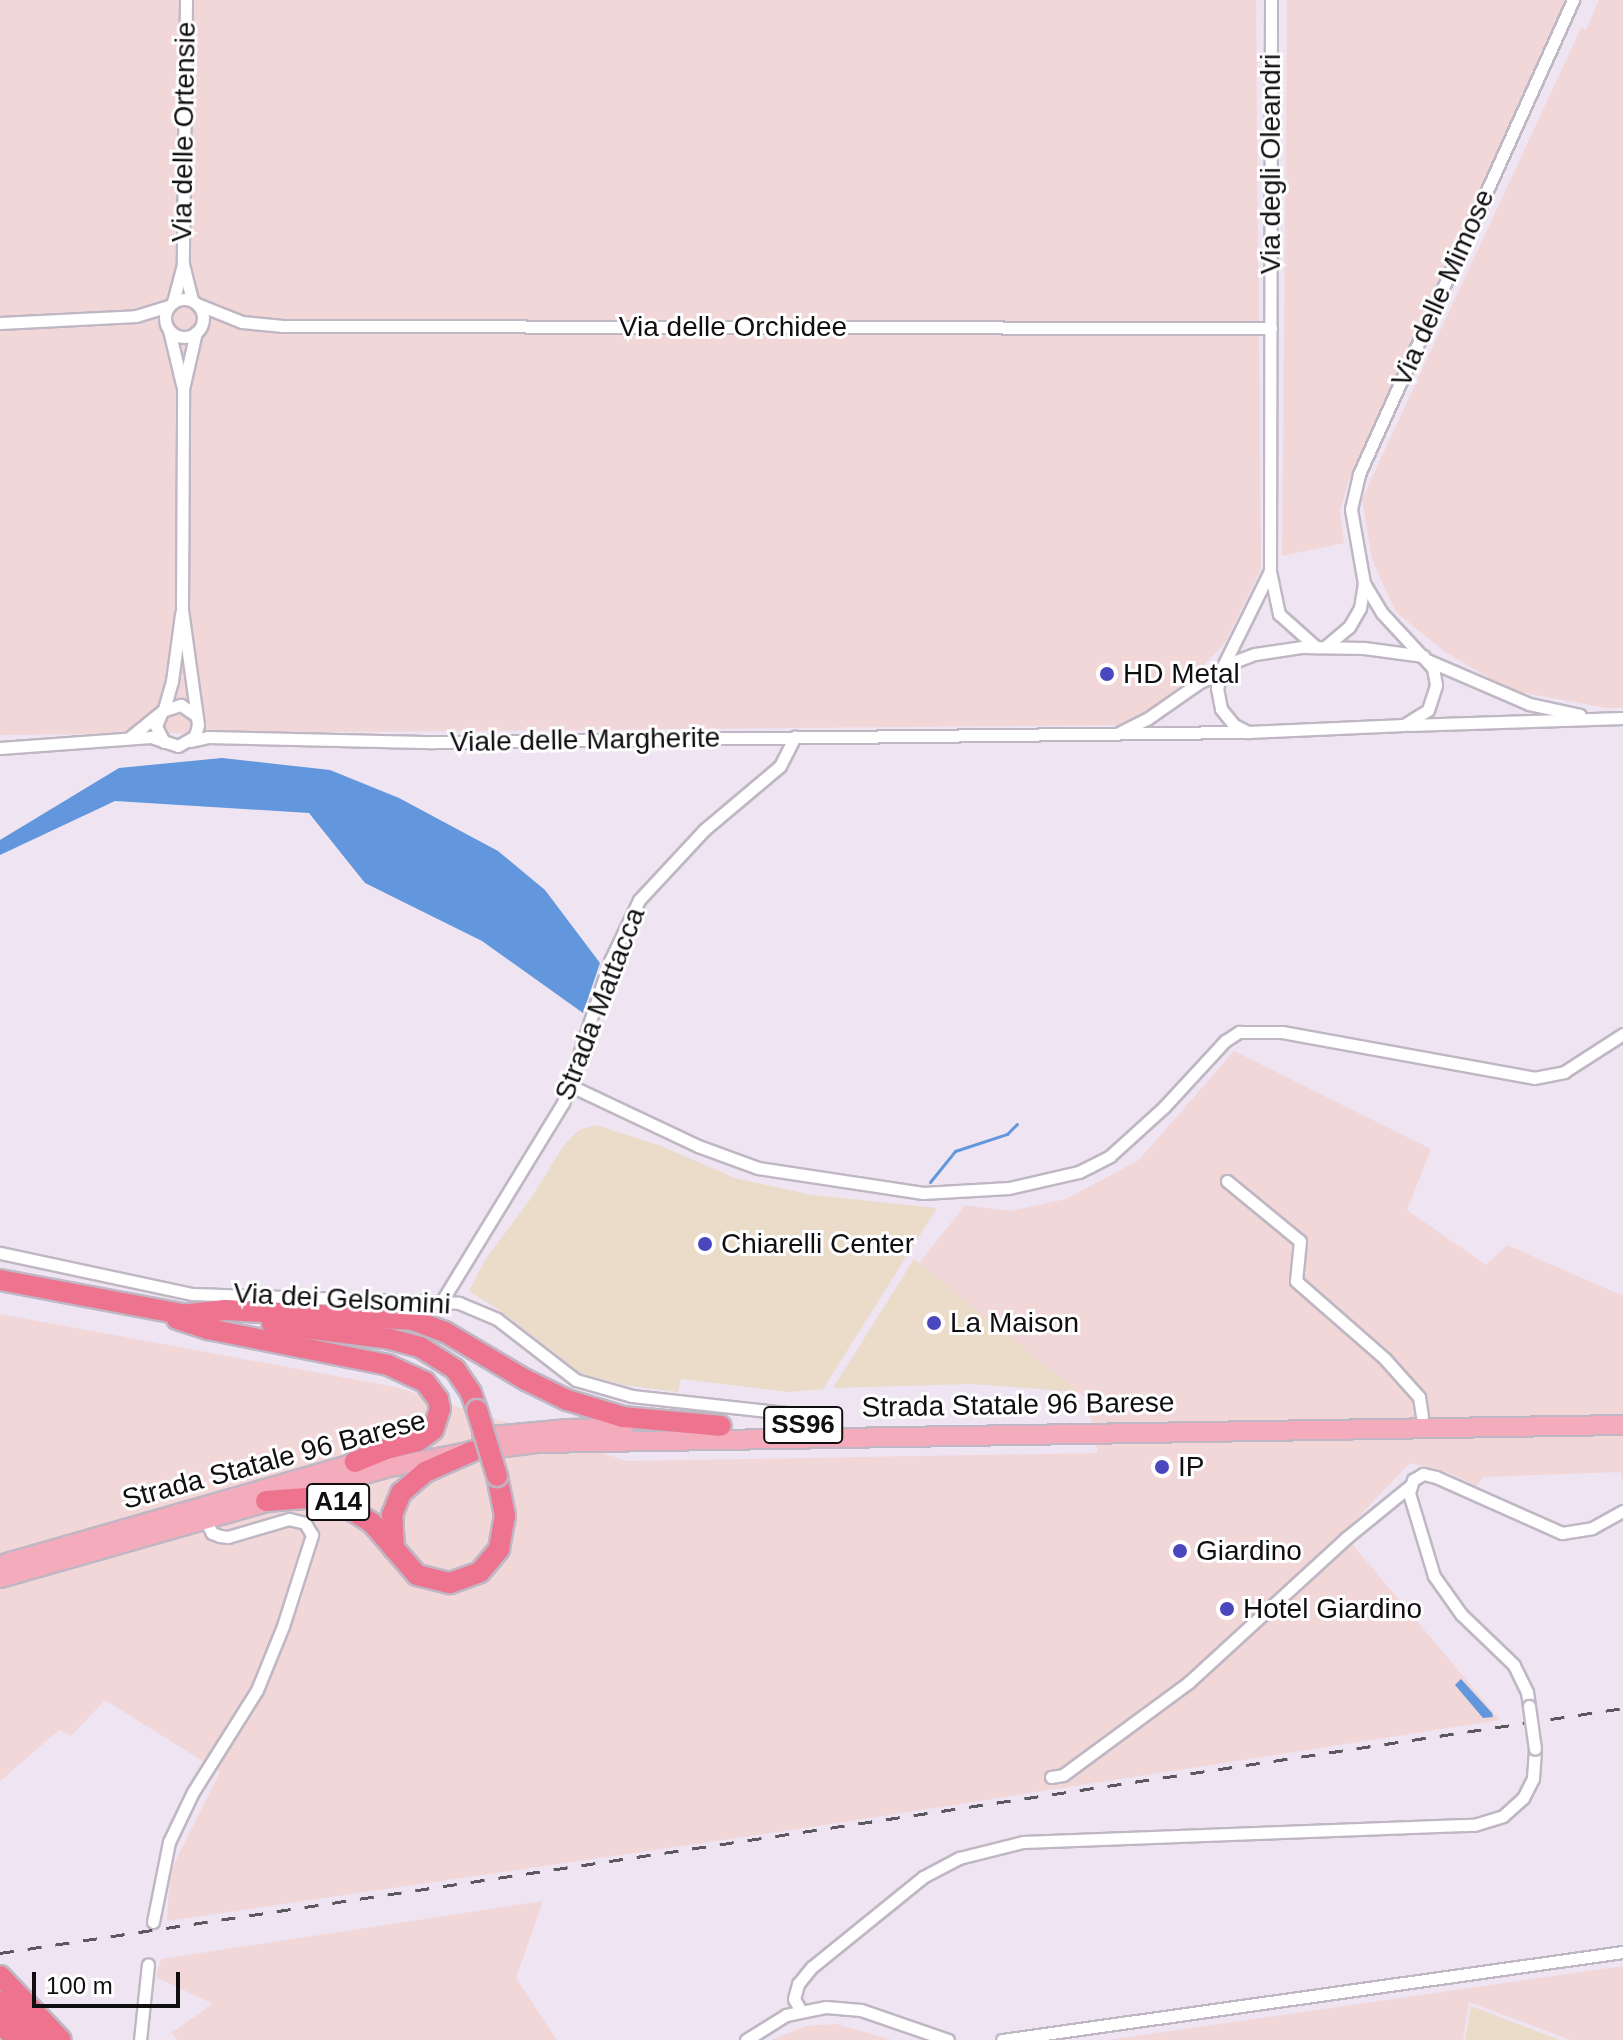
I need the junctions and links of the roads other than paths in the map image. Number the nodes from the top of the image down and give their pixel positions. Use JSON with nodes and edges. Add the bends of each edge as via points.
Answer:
{"nodes":[{"id":1,"x":186,"y":0,"type":"edge"},
{"id":2,"x":1271,"y":0,"type":"edge"},
{"id":3,"x":1573,"y":0,"type":"edge"},
{"id":4,"x":183,"y":264,"type":"junction"},
{"id":5,"x":195,"y":302,"type":"junction"},
{"id":6,"x":170,"y":304,"type":"junction"},
{"id":7,"x":0,"y":323,"type":"edge"},
{"id":8,"x":1271,"y":328,"type":"junction"},
{"id":9,"x":169,"y":330,"type":"junction"},
{"id":10,"x":196,"y":332,"type":"junction"},
{"id":11,"x":183,"y":389,"type":"junction"},
{"id":12,"x":1270,"y":571,"type":"junction"},
{"id":13,"x":1364,"y":583,"type":"junction"},
{"id":14,"x":182,"y":609,"type":"junction"},
{"id":15,"x":1320,"y":647,"type":"junction"},
{"id":16,"x":1426,"y":658,"type":"junction"},
{"id":17,"x":1222,"y":669,"type":"junction"},
{"id":18,"x":162,"y":711,"type":"junction"},
{"id":19,"x":196,"y":717,"type":"junction"},
{"id":20,"x":1609,"y":718,"type":"junction"},
{"id":21,"x":1623,"y":718,"type":"edge"},
{"id":22,"x":1404,"y":725,"type":"junction"},
{"id":23,"x":1248,"y":732,"type":"junction"},
{"id":24,"x":1115,"y":735,"type":"junction"},
{"id":25,"x":795,"y":737,"type":"junction"},
{"id":26,"x":128,"y":738,"type":"junction"},
{"id":27,"x":241,"y":739,"type":"junction"},
{"id":28,"x":191,"y":741,"type":"junction"},
{"id":29,"x":165,"y":742,"type":"junction"},
{"id":30,"x":0,"y":748,"type":"edge"},
{"id":31,"x":1623,"y":1034,"type":"edge"},
{"id":32,"x":571,"y":1086,"type":"junction"},
{"id":33,"x":1227,"y":1181,"type":"dead end"},
{"id":34,"x":0,"y":1253,"type":"edge"},
{"id":35,"x":0,"y":1280,"type":"edge"},
{"id":36,"x":442,"y":1301,"type":"junction"},
{"id":37,"x":147,"y":1310,"type":"junction"},
{"id":38,"x":182,"y":1315,"type":"junction"},
{"id":39,"x":1623,"y":1413,"type":"edge"},
{"id":40,"x":1422,"y":1416,"type":"junction"},
{"id":41,"x":796,"y":1425,"type":"junction"},
{"id":42,"x":1623,"y":1425,"type":"edge"},
{"id":43,"x":721,"y":1426,"type":"junction"},
{"id":44,"x":473,"y":1451,"type":"junction"},
{"id":45,"x":355,"y":1462,"type":"junction"},
{"id":46,"x":1410,"y":1486,"type":"junction"},
{"id":47,"x":266,"y":1501,"type":"junction"},
{"id":48,"x":1623,"y":1511,"type":"edge"},
{"id":49,"x":205,"y":1519,"type":"junction"},
{"id":50,"x":394,"y":1549,"type":"junction"},
{"id":51,"x":0,"y":1565,"type":"edge"},
{"id":52,"x":0,"y":1578,"type":"edge"},
{"id":53,"x":1051,"y":1777,"type":"dead end"},
{"id":54,"x":153,"y":1922,"type":"dead end"},
{"id":55,"x":1623,"y":1952,"type":"edge"},
{"id":56,"x":148,"y":1964,"type":"dead end"},
{"id":57,"x":3,"y":1988,"type":"edge"},
{"id":58,"x":801,"y":2011,"type":"junction"},
{"id":59,"x":0,"y":2023,"type":"edge"},
{"id":60,"x":17,"y":2040,"type":"edge"},
{"id":61,"x":37,"y":2040,"type":"edge"},
{"id":62,"x":61,"y":2040,"type":"edge"},
{"id":63,"x":140,"y":2040,"type":"edge"},
{"id":64,"x":746,"y":2040,"type":"edge"},
{"id":65,"x":948,"y":2040,"type":"edge"},
{"id":66,"x":1002,"y":2040,"type":"edge"}],
"edges":[{"from":1,"to":4,"type":"street","name":"Via delle Ortensie"},
{"from":2,"to":8,"type":"street","name":"Via degli Oleandri"},
{"from":3,"to":13,"type":"street","name":"Via delle Mimose","via":[[1359,474],[1352,534]]},
{"from":4,"to":5,"type":"street","name":"Via delle Ortensie"},
{"from":4,"to":6,"type":"street","name":"Via delle Ortensie"},
{"from":5,"to":6,"type":"street","name":"Via delle Orchidee"},
{"from":5,"to":8,"type":"street","name":"Via delle Orchidee","via":[[242,322],[283,326]]},
{"from":5,"to":10,"type":"street","via":[[203,322]]},
{"from":6,"to":7,"type":"street","name":"Via delle Orchidee","via":[[136,316]]},
{"from":6,"to":9,"type":"street","via":[[164,319]]},
{"from":8,"to":12,"type":"street","name":"Via degli Oleandri"},
{"from":9,"to":10,"type":"street","via":[[179,336]]},
{"from":9,"to":11,"type":"street"},
{"from":10,"to":11,"type":"street"},
{"from":11,"to":14,"type":"street"},
{"from":12,"to":15,"type":"street","via":[[1279,614]]},
{"from":12,"to":17,"type":"street"},
{"from":13,"to":15,"type":"street","via":[[1360,608],[1349,627]]},
{"from":13,"to":16,"type":"street","via":[[1382,613]]},
{"from":14,"to":18,"type":"street","via":[[172,681]]},
{"from":14,"to":19,"type":"street"},
{"from":15,"to":16,"type":"street"},
{"from":15,"to":17,"type":"street","via":[[1255,654]]},
{"from":16,"to":20,"type":"street","via":[[1529,704]]},
{"from":16,"to":22,"type":"street","via":[[1436,685],[1433,698],[1428,710]]},
{"from":17,"to":23,"type":"street","via":[[1217,688],[1221,709]]},
{"from":17,"to":24,"type":"street"},
{"from":18,"to":19,"type":"street","via":[[181,705]]},
{"from":18,"to":26,"type":"street"},
{"from":18,"to":29,"type":"street","via":[[156,726]]},
{"from":19,"to":27,"type":"street"},
{"from":19,"to":28,"type":"street"},
{"from":20,"to":21,"type":"street"},
{"from":20,"to":22,"type":"street","name":"Viale delle Margherite"},
{"from":22,"to":23,"type":"street","name":"Viale delle Margherite"},
{"from":23,"to":24,"type":"street","name":"Viale delle Margherite"},
{"from":24,"to":25,"type":"street","name":"Viale delle Margherite"},
{"from":25,"to":27,"type":"street","name":"Viale delle Margherite"},
{"from":25,"to":32,"type":"street","name":"Strada Mattacca","via":[[780,766],[704,830],[639,900],[610,961]]},
{"from":26,"to":29,"type":"street"},
{"from":26,"to":30,"type":"street"},
{"from":27,"to":28,"type":"street","name":"Viale delle Margherite"},
{"from":28,"to":29,"type":"street","via":[[178,746]]},
{"from":31,"to":32,"type":"street","via":[[1564,1072],[1534,1078],[1282,1032],[1239,1032],[1110,1156],[1079,1172],[1009,1188],[923,1193],[758,1168]]},
{"from":32,"to":36,"type":"street","name":"Strada Mattacca","via":[[538,1149]]},
{"from":33,"to":40,"type":"street","via":[[1300,1241],[1296,1281],[1393,1367],[1419,1397]]},
{"from":34,"to":36,"type":"street","name":"Via dei Gelsomini","via":[[192,1294]]},
{"from":35,"to":37,"type":"highway"},
{"from":36,"to":41,"type":"street","name":"Via dei Gelsomini","via":[[497,1319],[576,1380],[632,1396],[786,1413],[796,1417]]},
{"from":37,"to":38,"type":"highway"},
{"from":37,"to":45,"type":"highway","via":[[208,1329],[388,1365],[425,1382],[438,1399],[433,1430],[418,1441]]},
{"from":38,"to":43,"type":"highway","via":[[225,1310],[413,1320],[445,1332],[567,1400],[623,1417]]},
{"from":38,"to":50,"type":"highway","bridge":true,"via":[[412,1344],[455,1369],[471,1393],[497,1476],[503,1537],[494,1558],[480,1572],[450,1583],[428,1580],[407,1567]]},
{"from":39,"to":40,"type":"main road","name":"Strada Statale 96 Barese","number":"SS96"},
{"from":40,"to":41,"type":"main road","name":"Strada Statale 96 Barese","number":"SS96"},
{"from":41,"to":43,"type":"main road","name":"Strada Statale 96 Barese","number":"SS96"},
{"from":42,"to":44,"type":"main road","name":"Strada Statale 96 Barese","number":"SS96","via":[[653,1439]]},
{"from":43,"to":45,"type":"main road","name":"Strada Statale 96 Barese","number":"SS96","via":[[517,1433]]},
{"from":44,"to":47,"type":"main road","name":"Strada Statale 96 Barese","number":"SS96","via":[[385,1468]]},
{"from":44,"to":50,"type":"highway","number":"A14","via":[[425,1472],[401,1493],[392,1515]]},
{"from":45,"to":51,"type":"main road","name":"Strada Statale 96 Barese","number":"SS96"},
{"from":46,"to":48,"type":"street","via":[[1428,1474],[1562,1533],[1592,1528]]},
{"from":46,"to":53,"type":"street","via":[[1189,1682],[1063,1775]]},
{"from":46,"to":58,"type":"street","bridge":true,"via":[[1440,1589],[1514,1665],[1527,1692],[1535,1749],[1533,1778],[1523,1798],[1503,1816],[1474,1825],[1023,1842],[959,1858],[923,1877],[812,1967],[794,1999]]},
{"from":47,"to":49,"type":"main road","name":"Strada Statale 96 Barese","number":"SS96"},
{"from":47,"to":50,"type":"highway","number":"A14","via":[[319,1497],[340,1503],[372,1523]]},
{"from":49,"to":52,"type":"main road","name":"Strada Statale 96 Barese","number":"SS96"},
{"from":49,"to":54,"type":"street","via":[[212,1533],[220,1536],[289,1519],[305,1523],[312,1535],[257,1690],[173,1832]]},
{"from":55,"to":66,"type":"street"},
{"from":56,"to":63,"type":"street"},
{"from":57,"to":61,"type":"highway"},
{"from":57,"to":62,"type":"highway"},
{"from":58,"to":64,"type":"street"},
{"from":58,"to":65,"type":"street","via":[[861,2010]]},
{"from":59,"to":60,"type":"highway"}]}
